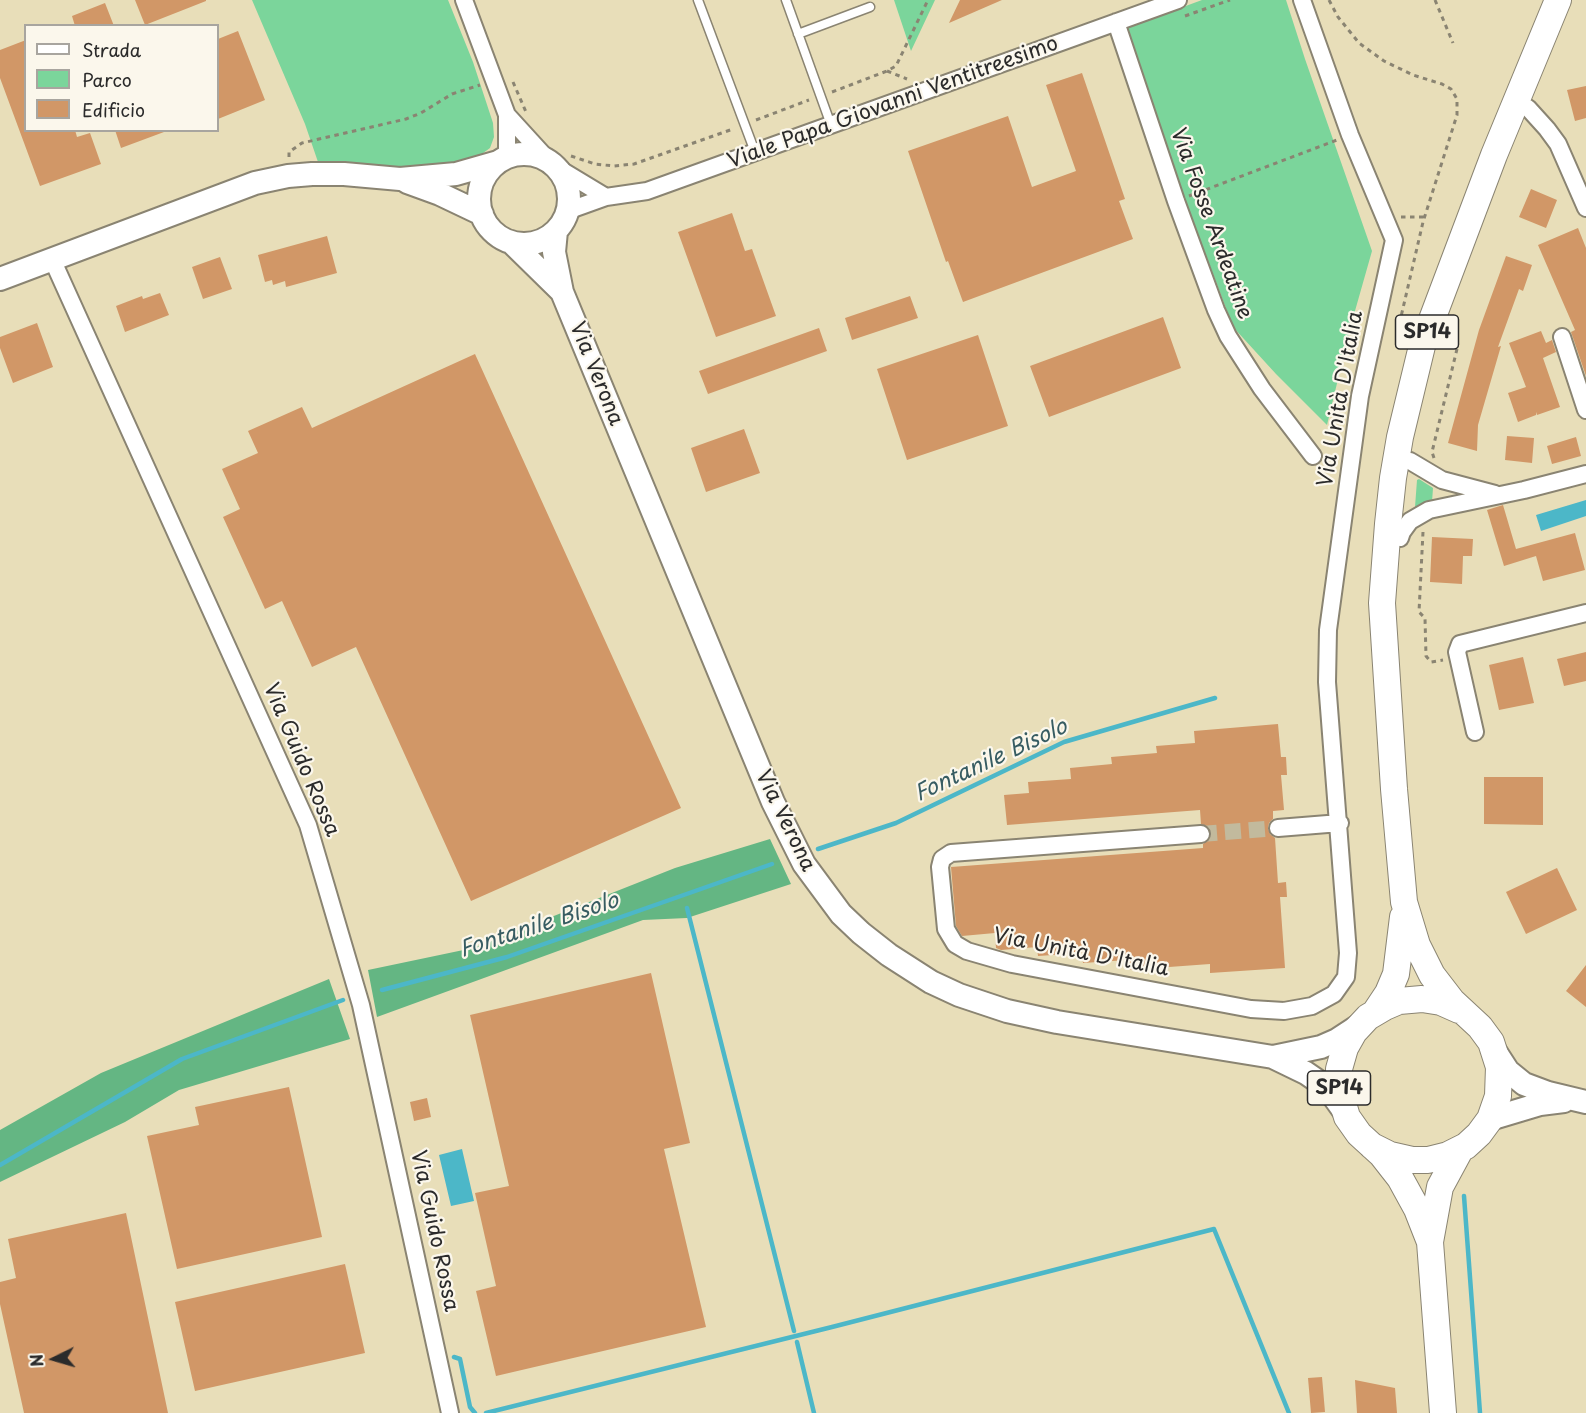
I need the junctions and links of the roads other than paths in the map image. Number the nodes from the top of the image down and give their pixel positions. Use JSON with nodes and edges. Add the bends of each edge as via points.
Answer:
{"nodes":[{"id":1,"x":464,"y":0,"type":"edge"},
{"id":2,"x":698,"y":0,"type":"edge"},
{"id":3,"x":786,"y":0,"type":"edge"},
{"id":4,"x":1178,"y":0,"type":"edge"},
{"id":5,"x":1302,"y":0,"type":"edge"},
{"id":6,"x":1558,"y":0,"type":"edge"},
{"id":7,"x":1572,"y":0,"type":"edge"},
{"id":8,"x":870,"y":7,"type":"dead end"},
{"id":9,"x":1116,"y":22,"type":"junction"},
{"id":10,"x":798,"y":34,"type":"junction"},
{"id":11,"x":1528,"y":108,"type":"junction"},
{"id":12,"x":507,"y":115,"type":"junction"},
{"id":13,"x":831,"y":125,"type":"junction"},
{"id":14,"x":755,"y":152,"type":"junction"},
{"id":15,"x":502,"y":160,"type":"junction"},
{"id":16,"x":557,"y":161,"type":"junction"},
{"id":17,"x":400,"y":179,"type":"junction"},
{"id":18,"x":606,"y":197,"type":"junction"},
{"id":19,"x":1586,"y":208,"type":"edge"},
{"id":20,"x":567,"y":211,"type":"junction"},
{"id":21,"x":482,"y":214,"type":"junction"},
{"id":22,"x":556,"y":231,"type":"junction"},
{"id":23,"x":512,"y":242,"type":"junction"},
{"id":24,"x":52,"y":259,"type":"junction"},
{"id":25,"x":0,"y":279,"type":"edge"},
{"id":26,"x":562,"y":292,"type":"junction"},
{"id":27,"x":1562,"y":337,"type":"dead end"},
{"id":28,"x":1586,"y":410,"type":"edge"},
{"id":29,"x":1313,"y":456,"type":"dead end"},
{"id":30,"x":1410,"y":461,"type":"junction"},
{"id":31,"x":1586,"y":474,"type":"edge"},
{"id":32,"x":1499,"y":495,"type":"junction"},
{"id":33,"x":1400,"y":538,"type":"junction"},
{"id":34,"x":1586,"y":614,"type":"edge"},
{"id":35,"x":1388,"y":684,"type":"junction"},
{"id":36,"x":1475,"y":732,"type":"dead end"},
{"id":37,"x":1340,"y":823,"type":"junction"},
{"id":38,"x":1278,"y":828,"type":"tunnel mouth"},
{"id":39,"x":1201,"y":834,"type":"tunnel mouth"},
{"id":40,"x":1404,"y":902,"type":"junction"},
{"id":41,"x":1467,"y":1015,"type":"junction"},
{"id":42,"x":1368,"y":1018,"type":"junction"},
{"id":43,"x":1494,"y":1050,"type":"junction"},
{"id":44,"x":1273,"y":1057,"type":"junction"},
{"id":45,"x":1580,"y":1101,"type":"edge"},
{"id":46,"x":1346,"y":1115,"type":"junction"},
{"id":47,"x":1490,"y":1119,"type":"junction"},
{"id":48,"x":1372,"y":1146,"type":"junction"},
{"id":49,"x":1460,"y":1150,"type":"junction"},
{"id":50,"x":1430,"y":1242,"type":"junction"},
{"id":51,"x":450,"y":1412,"type":"edge"},
{"id":52,"x":1443,"y":1413,"type":"edge"}],
"edges":[{"from":1,"to":12,"type":"street"},
{"from":2,"to":14,"type":"lane"},
{"from":3,"to":10,"type":"lane"},
{"from":4,"to":9,"type":"street","name":"Viale Papa Giovanni Ventitreesimo"},
{"from":5,"to":37,"type":"street","name":"Via Unità D'Italia","via":[[1350,135],[1394,240],[1360,396],[1328,630],[1328,690]]},
{"from":6,"to":35,"type":"main road","number":"SP14","via":[[1448,273],[1410,392],[1385,555],[1382,628]]},
{"from":7,"to":11,"type":"main road","number":"SP14"},
{"from":8,"to":10,"type":"lane"},
{"from":9,"to":13,"type":"street","name":"Viale Papa Giovanni Ventitreesimo"},
{"from":9,"to":29,"type":"street","name":"Via Fosse Ardeatine","via":[[1216,310],[1262,389]]},
{"from":10,"to":13,"type":"lane"},
{"from":11,"to":19,"type":"street","via":[[1558,144]]},
{"from":11,"to":30,"type":"main road","number":"SP14","via":[[1447,314]]},
{"from":12,"to":15,"type":"street"},
{"from":12,"to":16,"type":"street"},
{"from":13,"to":14,"type":"street","name":"Viale Papa Giovanni Ventitreesimo"},
{"from":14,"to":18,"type":"street","name":"Viale Papa Giovanni Ventitreesimo","via":[[647,191]]},
{"from":15,"to":16,"type":"street","via":[[528,154]]},
{"from":15,"to":17,"type":"street","via":[[456,174]]},
{"from":15,"to":21,"type":"street","via":[[488,173],[482,186]]},
{"from":16,"to":18,"type":"street"},
{"from":16,"to":20,"type":"street","via":[[568,189]]},
{"from":17,"to":21,"type":"street"},
{"from":17,"to":24,"type":"street","via":[[344,174],[288,176],[255,183]]},
{"from":18,"to":20,"type":"street","name":"Viale Papa Giovanni Ventitreesimo"},
{"from":20,"to":22,"type":"street"},
{"from":21,"to":23,"type":"street","via":[[494,231]]},
{"from":22,"to":23,"type":"street","via":[[535,242]]},
{"from":22,"to":26,"type":"street","name":"Via Verona","via":[[554,252]]},
{"from":23,"to":26,"type":"street","name":"Via Verona"},
{"from":24,"to":25,"type":"street"},
{"from":24,"to":51,"type":"street","name":"Via Guido Rossa","via":[[308,825],[361,1005]]},
{"from":26,"to":44,"type":"street","name":"Via Verona","via":[[773,802],[804,864],[841,914],[914,972],[986,1005],[1057,1022]]},
{"from":27,"to":28,"type":"street"},
{"from":30,"to":32,"type":"street","via":[[1442,480]]},
{"from":30,"to":33,"type":"main road","number":"SP14"},
{"from":31,"to":32,"type":"street"},
{"from":32,"to":33,"type":"street","via":[[1424,512],[1407,524]]},
{"from":33,"to":35,"type":"main road","number":"SP14"},
{"from":34,"to":36,"type":"street","via":[[1460,644],[1457,652]]},
{"from":35,"to":40,"type":"main road","number":"SP14"},
{"from":37,"to":38,"type":"street"},
{"from":37,"to":39,"type":"street","name":"Via Unità D'Italia","via":[[1348,967],[1339,990],[1312,1006],[1284,1011],[1251,1009],[1012,964],[967,951],[955,944],[946,929],[940,867],[942,859],[951,853]]},
{"from":40,"to":41,"type":"main road","number":"SP14","via":[[1424,962],[1444,992]]},
{"from":40,"to":42,"type":"main road","number":"SP14","via":[[1398,966],[1391,987]]},
{"from":41,"to":42,"type":"main road","number":"SP14","via":[[1445,1003],[1420,999],[1397,1002]]},
{"from":41,"to":43,"type":"main road","number":"SP14","via":[[1485,1032]]},
{"from":42,"to":44,"type":"street","name":"Via Verona","via":[[1321,1047]]},
{"from":42,"to":46,"type":"main road","number":"SP14","via":[[1345,1048],[1339,1069],[1339,1090]]},
{"from":43,"to":45,"type":"street","via":[[1508,1071],[1524,1084]]},
{"from":43,"to":47,"type":"main road","number":"SP14","via":[[1500,1084]]},
{"from":44,"to":46,"type":"street","name":"Via Verona","via":[[1319,1082]]},
{"from":45,"to":47,"type":"street","via":[[1540,1104]]},
{"from":46,"to":48,"type":"main road","number":"SP14"},
{"from":47,"to":49,"type":"main road","number":"SP14","via":[[1478,1136]]},
{"from":48,"to":49,"type":"main road","number":"SP14","via":[[1392,1156],[1418,1161]]},
{"from":48,"to":50,"type":"main road","number":"SP14","via":[[1411,1196]]},
{"from":49,"to":50,"type":"main road","number":"SP14","via":[[1440,1187]]},
{"from":50,"to":52,"type":"main road","number":"SP14"}]}
